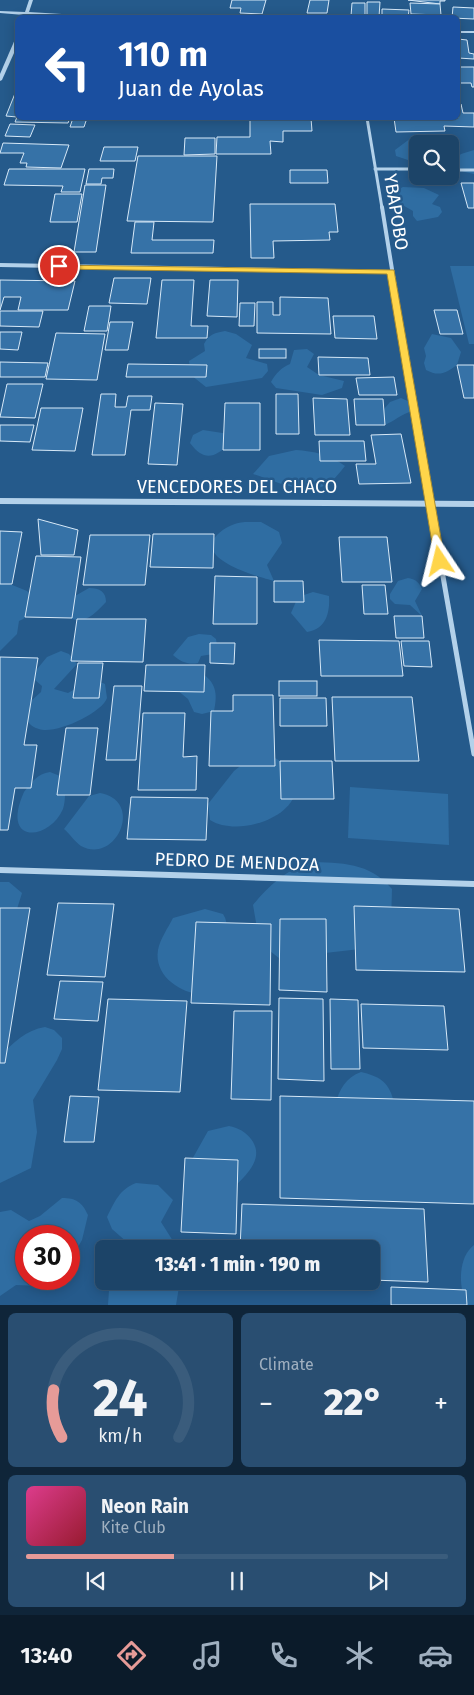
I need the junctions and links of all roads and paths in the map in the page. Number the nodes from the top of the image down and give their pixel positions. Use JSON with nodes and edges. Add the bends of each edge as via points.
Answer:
{"nodes":[{"id":1,"x":32,"y":0,"type":"edge"},
{"id":2,"x":0,"y":12,"type":"edge"},
{"id":3,"x":26,"y":15,"type":"edge"},
{"id":4,"x":460,"y":32,"type":"edge"},
{"id":5,"x":474,"y":32,"type":"edge"},
{"id":6,"x":15,"y":44,"type":"edge"},
{"id":7,"x":0,"y":80,"type":"edge"},
{"id":8,"x":367,"y":120,"type":"edge"},
{"id":9,"x":375,"y":169,"type":"junction"},
{"id":10,"x":409,"y":169,"type":"edge"},
{"id":11,"x":459,"y":170,"type":"edge"},
{"id":12,"x":474,"y":170,"type":"edge"},
{"id":13,"x":0,"y":265,"type":"edge"},
{"id":14,"x":391,"y":272,"type":"junction"},
{"id":15,"x":0,"y":501,"type":"edge"},
{"id":16,"x":430,"y":503,"type":"junction"},
{"id":17,"x":474,"y":504,"type":"edge"},
{"id":18,"x":474,"y":754,"type":"edge"},
{"id":19,"x":0,"y":870,"type":"edge"},
{"id":20,"x":474,"y":884,"type":"edge"}],
"edges":[{"from":1,"to":3,"type":"street"},
{"from":2,"to":3,"type":"street"},
{"from":4,"to":5,"type":"street"},
{"from":6,"to":7,"type":"street"},
{"from":8,"to":9,"type":"street","name":"YBAPOBO"},
{"from":9,"to":10,"type":"street"},
{"from":9,"to":14,"type":"street","name":"YBAPOBO"},
{"from":11,"to":12,"type":"street"},
{"from":13,"to":14,"type":"street"},
{"from":14,"to":16,"type":"street","name":"YBAPOBO"},
{"from":15,"to":16,"type":"street","name":"VENCEDORES DEL CHACO"},
{"from":16,"to":17,"type":"street","name":"VENCEDORES DEL CHACO"},
{"from":16,"to":18,"type":"street","name":"YBAPOBO"},
{"from":19,"to":20,"type":"street","name":"PEDRO DE MENDOZA"}]}
